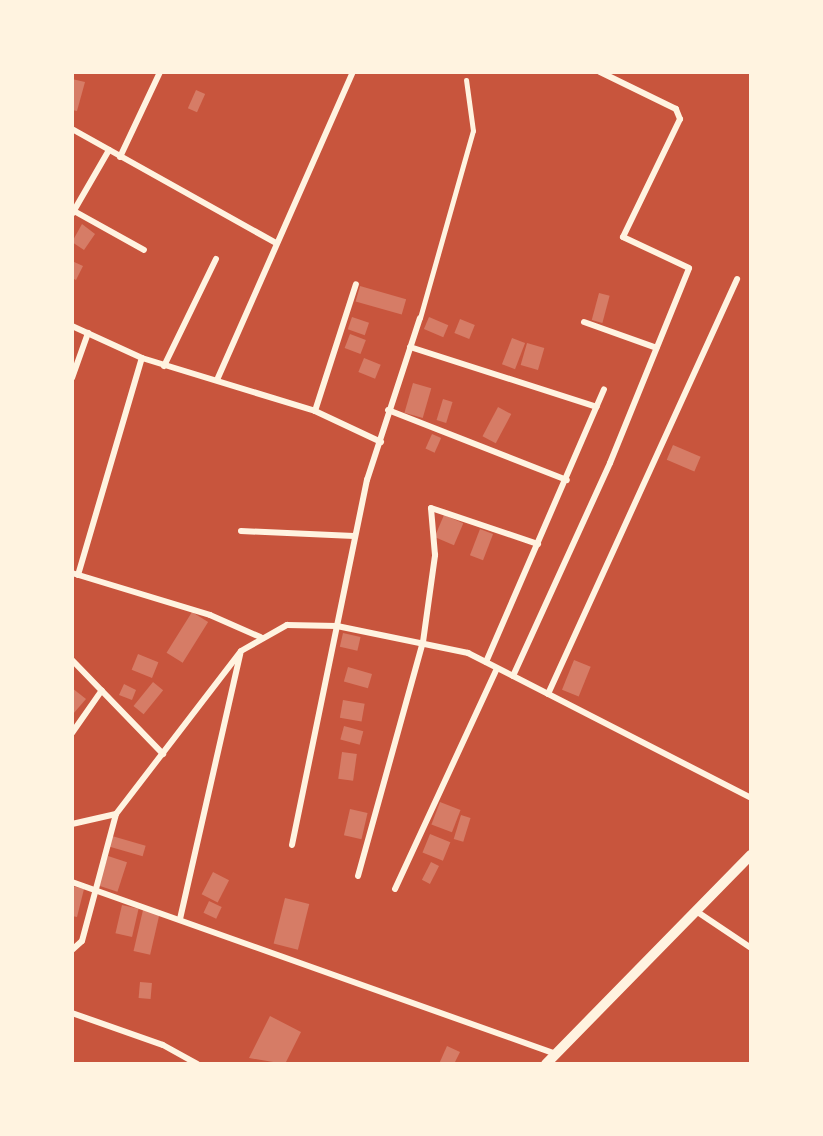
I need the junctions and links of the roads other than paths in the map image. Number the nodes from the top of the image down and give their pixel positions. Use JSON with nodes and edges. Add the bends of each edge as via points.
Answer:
{"nodes":[{"id":1,"x":160,"y":72,"type":"edge"},
{"id":2,"x":353,"y":72,"type":"edge"},
{"id":3,"x":600,"y":72,"type":"edge"},
{"id":4,"x":466,"y":80,"type":"dead end"},
{"id":5,"x":72,"y":129,"type":"edge"},
{"id":6,"x":109,"y":150,"type":"junction"},
{"id":7,"x":120,"y":157,"type":"junction"},
{"id":8,"x":73,"y":213,"type":"edge"},
{"id":9,"x":276,"y":243,"type":"junction"},
{"id":10,"x":144,"y":250,"type":"dead end"},
{"id":11,"x":216,"y":259,"type":"dead end"},
{"id":12,"x":737,"y":279,"type":"dead end"},
{"id":13,"x":356,"y":284,"type":"dead end"},
{"id":14,"x":420,"y":318,"type":"joint"},
{"id":15,"x":584,"y":322,"type":"dead end"},
{"id":16,"x":72,"y":326,"type":"edge"},
{"id":17,"x":88,"y":333,"type":"junction"},
{"id":18,"x":410,"y":347,"type":"junction"},
{"id":19,"x":657,"y":348,"type":"junction"},
{"id":20,"x":142,"y":358,"type":"junction"},
{"id":21,"x":164,"y":366,"type":"junction"},
{"id":22,"x":72,"y":378,"type":"edge"},
{"id":23,"x":217,"y":380,"type":"junction"},
{"id":24,"x":603,"y":389,"type":"dead end"},
{"id":25,"x":597,"y":407,"type":"junction"},
{"id":26,"x":388,"y":410,"type":"junction"},
{"id":27,"x":315,"y":411,"type":"junction"},
{"id":28,"x":381,"y":442,"type":"junction"},
{"id":29,"x":567,"y":480,"type":"junction"},
{"id":30,"x":241,"y":531,"type":"dead end"},
{"id":31,"x":354,"y":536,"type":"junction"},
{"id":32,"x":538,"y":544,"type":"junction"},
{"id":33,"x":75,"y":574,"type":"edge"},
{"id":34,"x":337,"y":626,"type":"junction"},
{"id":35,"x":260,"y":636,"type":"junction"},
{"id":36,"x":423,"y":642,"type":"junction"},
{"id":37,"x":241,"y":651,"type":"junction"},
{"id":38,"x":72,"y":660,"type":"edge"},
{"id":39,"x":486,"y":662,"type":"junction"},
{"id":40,"x":497,"y":668,"type":"junction"},
{"id":41,"x":513,"y":676,"type":"junction"},
{"id":42,"x":102,"y":690,"type":"junction"},
{"id":43,"x":548,"y":694,"type":"junction"},
{"id":44,"x":72,"y":733,"type":"edge"},
{"id":45,"x":163,"y":754,"type":"junction"},
{"id":46,"x":751,"y":798,"type":"edge"},
{"id":47,"x":116,"y":814,"type":"junction"},
{"id":48,"x":72,"y":824,"type":"edge"},
{"id":49,"x":292,"y":845,"type":"dead end"},
{"id":50,"x":751,"y":855,"type":"edge"},
{"id":51,"x":358,"y":876,"type":"dead end"},
{"id":52,"x":72,"y":882,"type":"edge"},
{"id":53,"x":396,"y":889,"type":"dead end"},
{"id":54,"x":95,"y":890,"type":"junction"},
{"id":55,"x":696,"y":911,"type":"junction"},
{"id":56,"x":180,"y":920,"type":"junction"},
{"id":57,"x":751,"y":948,"type":"edge"},
{"id":58,"x":72,"y":950,"type":"edge"},
{"id":59,"x":72,"y":1013,"type":"edge"},
{"id":60,"x":556,"y":1054,"type":"junction"},
{"id":61,"x":197,"y":1064,"type":"edge"},
{"id":62,"x":546,"y":1064,"type":"edge"}],
"edges":[{"from":1,"to":7,"type":"street"},
{"from":2,"to":9,"type":"street"},
{"from":3,"to":19,"type":"street","via":[[664,100],[680,119],[623,237],[689,268]]},
{"from":4,"to":14,"type":"lane","via":[[473,131]]},
{"from":5,"to":6,"type":"street"},
{"from":6,"to":7,"type":"street"},
{"from":6,"to":8,"type":"street"},
{"from":7,"to":9,"type":"street"},
{"from":8,"to":10,"type":"street"},
{"from":9,"to":23,"type":"street"},
{"from":11,"to":21,"type":"street"},
{"from":12,"to":43,"type":"street"},
{"from":13,"to":27,"type":"street"},
{"from":14,"to":18,"type":"street"},
{"from":15,"to":19,"type":"street"},
{"from":16,"to":17,"type":"street"},
{"from":17,"to":20,"type":"street"},
{"from":17,"to":22,"type":"street"},
{"from":18,"to":25,"type":"street"},
{"from":18,"to":26,"type":"street"},
{"from":19,"to":41,"type":"street"},
{"from":20,"to":21,"type":"street"},
{"from":20,"to":33,"type":"street"},
{"from":21,"to":23,"type":"street"},
{"from":23,"to":27,"type":"street"},
{"from":24,"to":25,"type":"street"},
{"from":25,"to":29,"type":"street"},
{"from":26,"to":28,"type":"street"},
{"from":26,"to":29,"type":"street"},
{"from":27,"to":28,"type":"street"},
{"from":28,"to":31,"type":"street"},
{"from":29,"to":32,"type":"street"},
{"from":30,"to":31,"type":"street"},
{"from":31,"to":34,"type":"street"},
{"from":32,"to":36,"type":"street","via":[[430,508],[435,555]]},
{"from":32,"to":39,"type":"street"},
{"from":33,"to":35,"type":"street","via":[[210,615]]},
{"from":34,"to":35,"type":"street","via":[[288,625]]},
{"from":34,"to":36,"type":"street"},
{"from":34,"to":49,"type":"street"},
{"from":35,"to":37,"type":"street"},
{"from":36,"to":39,"type":"street"},
{"from":36,"to":51,"type":"street"},
{"from":37,"to":45,"type":"street"},
{"from":37,"to":56,"type":"street"},
{"from":38,"to":42,"type":"street"},
{"from":39,"to":40,"type":"street"},
{"from":40,"to":41,"type":"street"},
{"from":40,"to":53,"type":"street"},
{"from":41,"to":43,"type":"street"},
{"from":42,"to":44,"type":"street"},
{"from":42,"to":45,"type":"street"},
{"from":43,"to":46,"type":"street"},
{"from":45,"to":47,"type":"street"},
{"from":47,"to":48,"type":"street"},
{"from":47,"to":54,"type":"street"},
{"from":50,"to":55,"type":"street"},
{"from":52,"to":54,"type":"street"},
{"from":54,"to":56,"type":"street"},
{"from":54,"to":58,"type":"street","via":[[82,941]]},
{"from":55,"to":57,"type":"street"},
{"from":55,"to":60,"type":"street"},
{"from":56,"to":60,"type":"street"},
{"from":59,"to":61,"type":"street","via":[[163,1045]]},
{"from":60,"to":62,"type":"street"}]}
